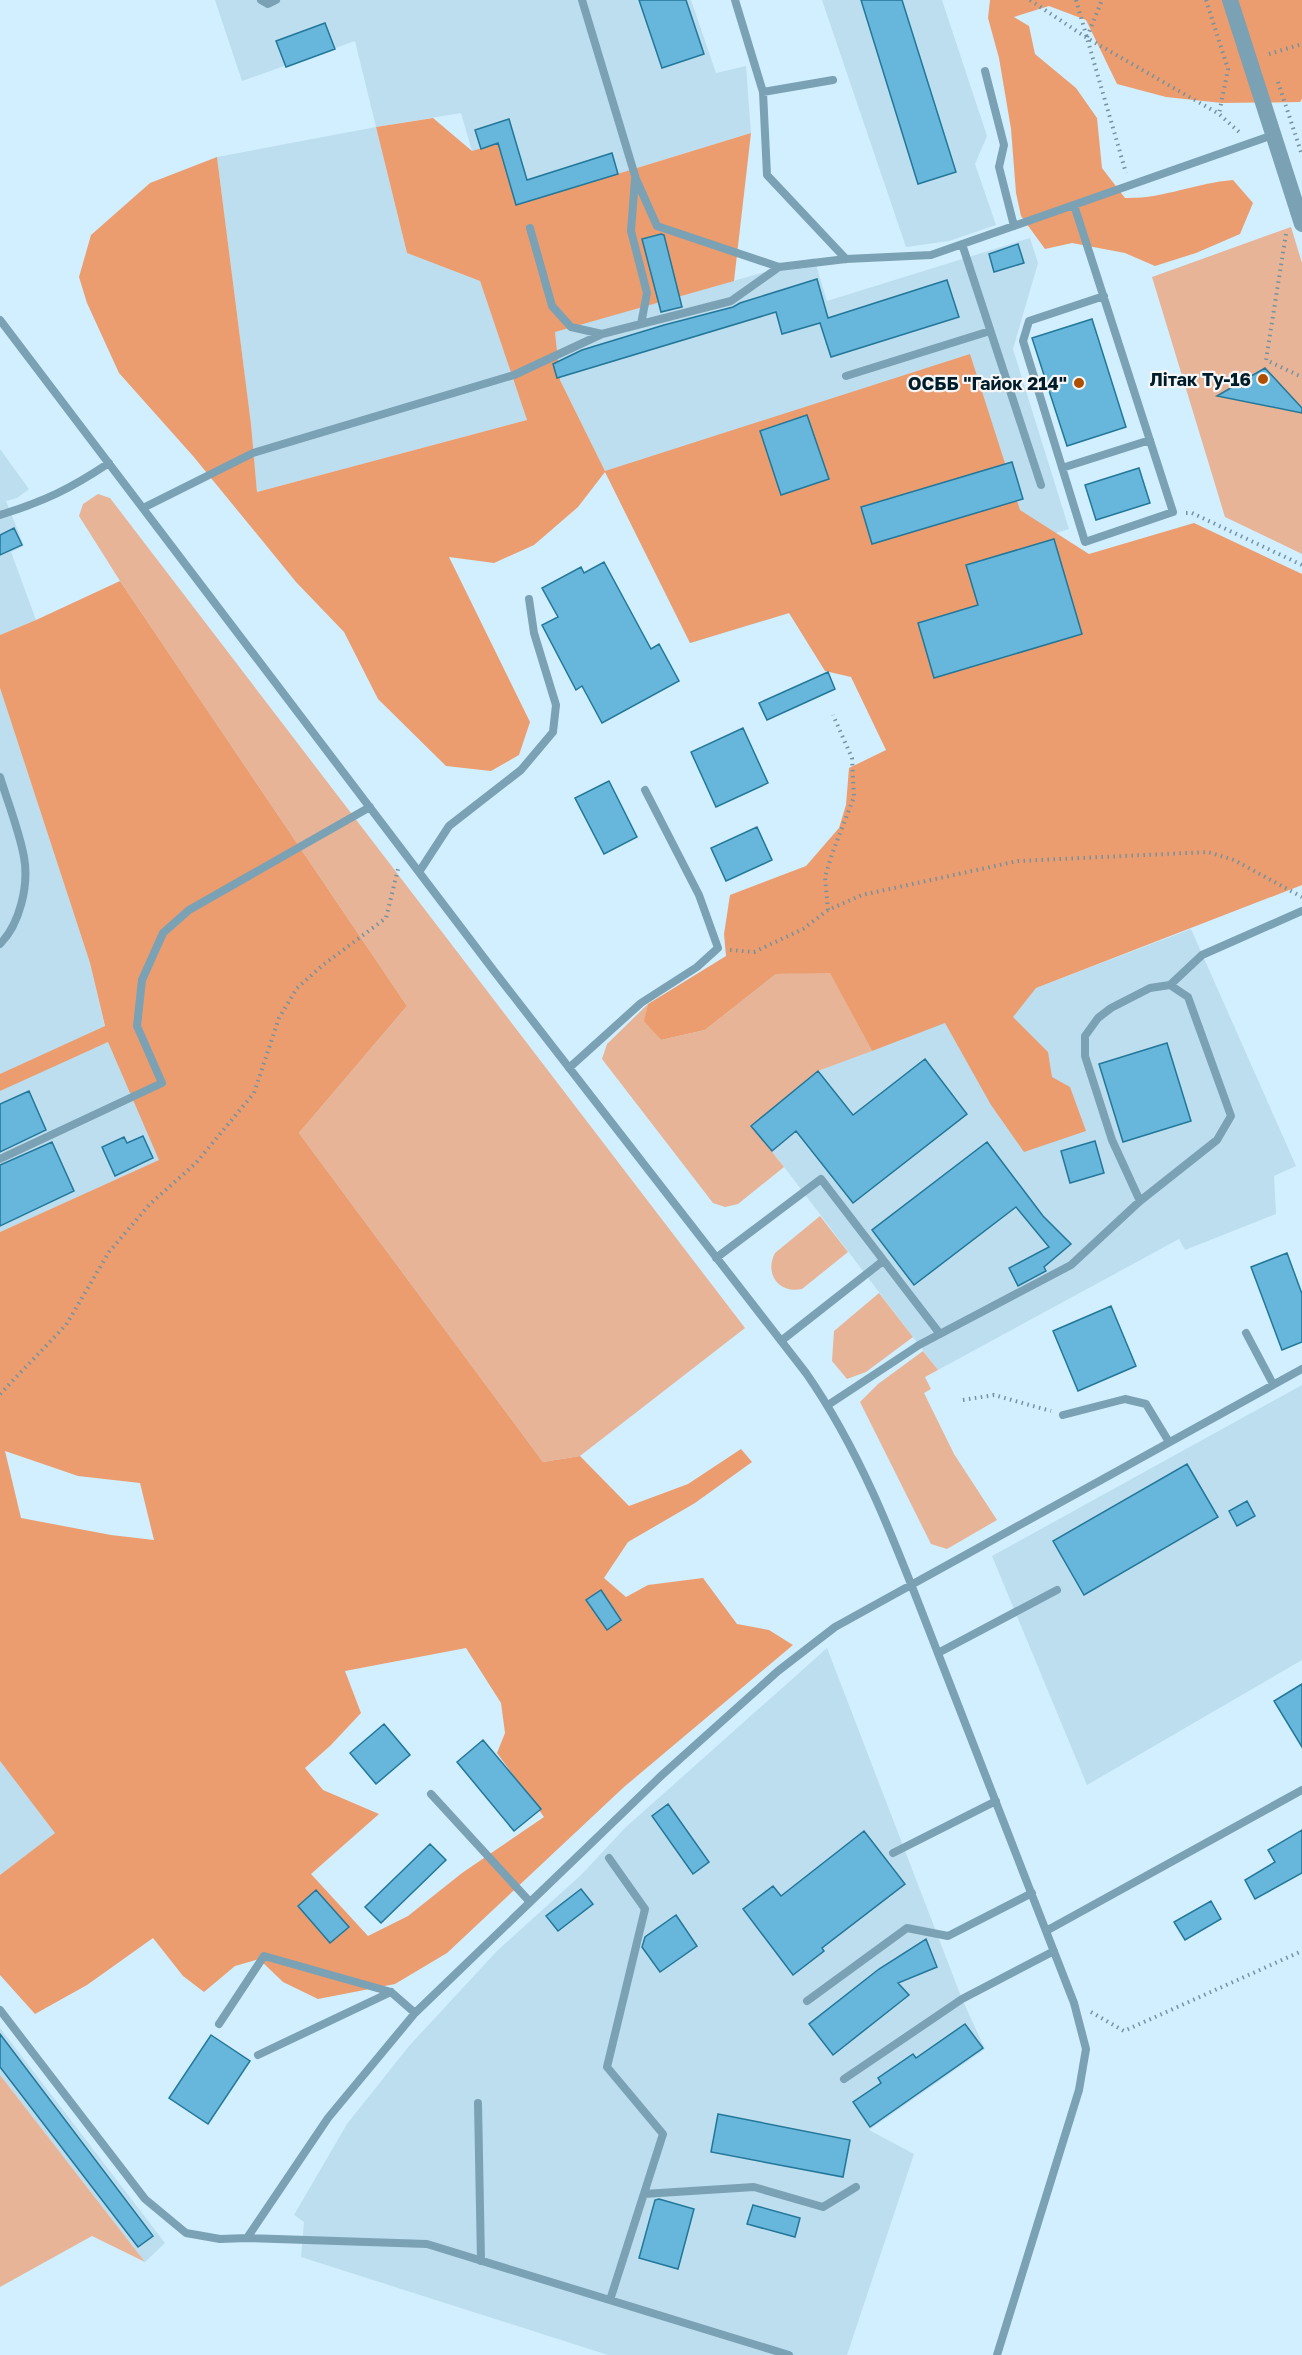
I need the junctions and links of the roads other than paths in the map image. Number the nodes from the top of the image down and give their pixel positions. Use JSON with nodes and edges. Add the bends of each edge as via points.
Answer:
{"nodes":[{"id":1,"x":261,"y":0,"type":"edge"},
{"id":2,"x":276,"y":0,"type":"edge"},
{"id":3,"x":582,"y":0,"type":"edge"},
{"id":4,"x":735,"y":0,"type":"edge"},
{"id":5,"x":1230,"y":0,"type":"edge"},
{"id":6,"x":985,"y":71,"type":"dead end"},
{"id":7,"x":833,"y":80,"type":"dead end"},
{"id":8,"x":763,"y":92,"type":"junction"},
{"id":9,"x":1272,"y":135,"type":"junction"},
{"id":10,"x":636,"y":179,"type":"junction"},
{"id":11,"x":1074,"y":205,"type":"junction"},
{"id":12,"x":1295,"y":225,"type":"edge"},
{"id":13,"x":1014,"y":226,"type":"junction"},
{"id":14,"x":530,"y":228,"type":"dead end"},
{"id":15,"x":962,"y":244,"type":"junction"},
{"id":16,"x":846,"y":259,"type":"junction"},
{"id":17,"x":779,"y":267,"type":"junction"},
{"id":18,"x":1104,"y":296,"type":"junction"},
{"id":19,"x":0,"y":320,"type":"edge"},
{"id":20,"x":641,"y":324,"type":"junction"},
{"id":21,"x":990,"y":331,"type":"junction"},
{"id":22,"x":602,"y":334,"type":"junction"},
{"id":23,"x":846,"y":376,"type":"dead end"},
{"id":24,"x":1150,"y":440,"type":"junction"},
{"id":25,"x":110,"y":463,"type":"junction"},
{"id":26,"x":1062,"y":468,"type":"junction"},
{"id":27,"x":1041,"y":485,"type":"dead end"},
{"id":28,"x":144,"y":508,"type":"junction"},
{"id":29,"x":0,"y":515,"type":"edge"},
{"id":30,"x":529,"y":599,"type":"dead end"},
{"id":31,"x":0,"y":777,"type":"edge"},
{"id":32,"x":645,"y":790,"type":"dead end"},
{"id":33,"x":370,"y":807,"type":"junction"},
{"id":34,"x":419,"y":872,"type":"junction"},
{"id":35,"x":1302,"y":911,"type":"edge"},
{"id":36,"x":0,"y":944,"type":"edge"},
{"id":37,"x":1170,"y":985,"type":"junction"},
{"id":38,"x":569,"y":1068,"type":"junction"},
{"id":39,"x":0,"y":1159,"type":"edge"},
{"id":40,"x":1140,"y":1201,"type":"junction"},
{"id":41,"x":716,"y":1258,"type":"junction"},
{"id":42,"x":883,"y":1261,"type":"junction"},
{"id":43,"x":1246,"y":1333,"type":"dead end"},
{"id":44,"x":940,"y":1334,"type":"junction"},
{"id":45,"x":781,"y":1341,"type":"junction"},
{"id":46,"x":1302,"y":1369,"type":"edge"},
{"id":47,"x":1273,"y":1384,"type":"junction"},
{"id":48,"x":828,"y":1405,"type":"junction"},
{"id":49,"x":1063,"y":1415,"type":"road end"},
{"id":50,"x":1169,"y":1442,"type":"junction"},
{"id":51,"x":911,"y":1584,"type":"junction"},
{"id":52,"x":1057,"y":1590,"type":"dead end"},
{"id":53,"x":938,"y":1653,"type":"junction"},
{"id":54,"x":1302,"y":1790,"type":"edge"},
{"id":55,"x":431,"y":1794,"type":"dead end"},
{"id":56,"x":996,"y":1802,"type":"junction"},
{"id":57,"x":893,"y":1853,"type":"dead end"},
{"id":58,"x":609,"y":1858,"type":"dead end"},
{"id":59,"x":1032,"y":1893,"type":"junction"},
{"id":60,"x":530,"y":1902,"type":"junction"},
{"id":61,"x":1046,"y":1931,"type":"junction"},
{"id":62,"x":1054,"y":1951,"type":"junction"},
{"id":63,"x":391,"y":1992,"type":"junction"},
{"id":64,"x":807,"y":2001,"type":"dead end"},
{"id":65,"x":0,"y":2010,"type":"edge"},
{"id":66,"x":415,"y":2013,"type":"junction"},
{"id":67,"x":219,"y":2024,"type":"dead end"},
{"id":68,"x":258,"y":2055,"type":"dead end"},
{"id":69,"x":844,"y":2079,"type":"dead end"},
{"id":70,"x":478,"y":2103,"type":"dead end"},
{"id":71,"x":856,"y":2187,"type":"dead end"},
{"id":72,"x":644,"y":2194,"type":"junction"},
{"id":73,"x":247,"y":2238,"type":"junction"},
{"id":74,"x":481,"y":2261,"type":"junction"},
{"id":75,"x":610,"y":2300,"type":"junction"},
{"id":76,"x":789,"y":2355,"type":"edge"},
{"id":77,"x":997,"y":2355,"type":"edge"}],
"edges":[{"from":1,"to":2,"type":"lane"},
{"from":3,"to":10,"type":"lane"},
{"from":4,"to":8,"type":"lane"},
{"from":5,"to":9,"type":"street"},
{"from":6,"to":13,"type":"lane","via":[[1005,145],[999,167]]},
{"from":7,"to":8,"type":"lane"},
{"from":8,"to":16,"type":"lane","via":[[767,175]]},
{"from":9,"to":11,"type":"lane"},
{"from":9,"to":12,"type":"street"},
{"from":10,"to":17,"type":"lane","via":[[657,226]]},
{"from":10,"to":20,"type":"lane","via":[[631,231],[647,293]]},
{"from":11,"to":13,"type":"lane"},
{"from":11,"to":18,"type":"lane"},
{"from":13,"to":15,"type":"lane"},
{"from":14,"to":22,"type":"lane","via":[[552,306],[571,327]]},
{"from":15,"to":16,"type":"lane","via":[[931,255]]},
{"from":15,"to":21,"type":"lane"},
{"from":16,"to":17,"type":"lane"},
{"from":17,"to":20,"type":"lane","via":[[731,301]]},
{"from":18,"to":24,"type":"lane"},
{"from":18,"to":26,"type":"lane","via":[[1029,321],[1023,341]]},
{"from":19,"to":25,"type":"lane"},
{"from":20,"to":22,"type":"lane"},
{"from":21,"to":23,"type":"lane"},
{"from":21,"to":27,"type":"lane"},
{"from":22,"to":28,"type":"lane","via":[[514,375],[253,453]]},
{"from":24,"to":26,"type":"lane"},
{"from":24,"to":26,"type":"lane","via":[[1173,512],[1085,542]]},
{"from":25,"to":28,"type":"lane"},
{"from":25,"to":29,"type":"lane","via":[[41,502]]},
{"from":28,"to":33,"type":"lane"},
{"from":30,"to":34,"type":"lane","via":[[534,633],[556,705],[553,732],[521,770],[449,826]]},
{"from":31,"to":36,"type":"lane","via":[[24,858],[25,881],[19,911]]},
{"from":32,"to":38,"type":"lane","via":[[699,895],[718,948],[697,967],[641,1003]]},
{"from":33,"to":34,"type":"lane"},
{"from":33,"to":39,"type":"lane","via":[[189,910],[163,933],[142,980],[137,1026],[162,1083]]},
{"from":34,"to":38,"type":"lane"},
{"from":35,"to":37,"type":"lane","via":[[1202,955]]},
{"from":37,"to":40,"type":"lane","via":[[1188,997],[1231,1116],[1217,1140]]},
{"from":37,"to":40,"type":"lane","via":[[1150,988],[1112,1008],[1098,1018],[1085,1036],[1084,1056],[1112,1140]]},
{"from":38,"to":41,"type":"lane"},
{"from":40,"to":44,"type":"lane","via":[[1071,1266]]},
{"from":41,"to":42,"type":"lane","via":[[821,1179]]},
{"from":41,"to":45,"type":"lane"},
{"from":42,"to":44,"type":"lane"},
{"from":42,"to":45,"type":"lane"},
{"from":43,"to":47,"type":"lane"},
{"from":44,"to":48,"type":"lane"},
{"from":45,"to":48,"type":"lane"},
{"from":46,"to":47,"type":"lane"},
{"from":47,"to":50,"type":"lane"},
{"from":48,"to":51,"type":"lane","via":[[860,1463]]},
{"from":49,"to":50,"type":"lane","via":[[1125,1399],[1146,1404]]},
{"from":50,"to":51,"type":"lane"},
{"from":51,"to":53,"type":"lane"},
{"from":51,"to":60,"type":"lane","via":[[835,1627],[778,1671]]},
{"from":52,"to":53,"type":"lane"},
{"from":53,"to":56,"type":"lane"},
{"from":54,"to":61,"type":"lane"},
{"from":55,"to":60,"type":"lane"},
{"from":56,"to":57,"type":"lane"},
{"from":56,"to":59,"type":"lane"},
{"from":58,"to":72,"type":"lane","via":[[645,1909],[607,2067],[663,2134]]},
{"from":59,"to":61,"type":"lane"},
{"from":59,"to":64,"type":"lane","via":[[948,1936],[907,1928]]},
{"from":60,"to":66,"type":"lane"},
{"from":61,"to":62,"type":"lane"},
{"from":62,"to":69,"type":"lane","via":[[962,1999]]},
{"from":62,"to":77,"type":"lane","via":[[1074,2002],[1086,2049],[1079,2090]]},
{"from":63,"to":66,"type":"lane"},
{"from":63,"to":67,"type":"lane","via":[[264,1956]]},
{"from":63,"to":68,"type":"lane"},
{"from":65,"to":73,"type":"lane","via":[[145,2199],[186,2233],[220,2239]]},
{"from":66,"to":73,"type":"lane","via":[[328,2118]]},
{"from":70,"to":74,"type":"lane"},
{"from":71,"to":72,"type":"lane","via":[[823,2207],[754,2187]]},
{"from":72,"to":75,"type":"lane"},
{"from":73,"to":74,"type":"lane","via":[[427,2244]]},
{"from":74,"to":75,"type":"lane"},
{"from":75,"to":76,"type":"lane"}]}
